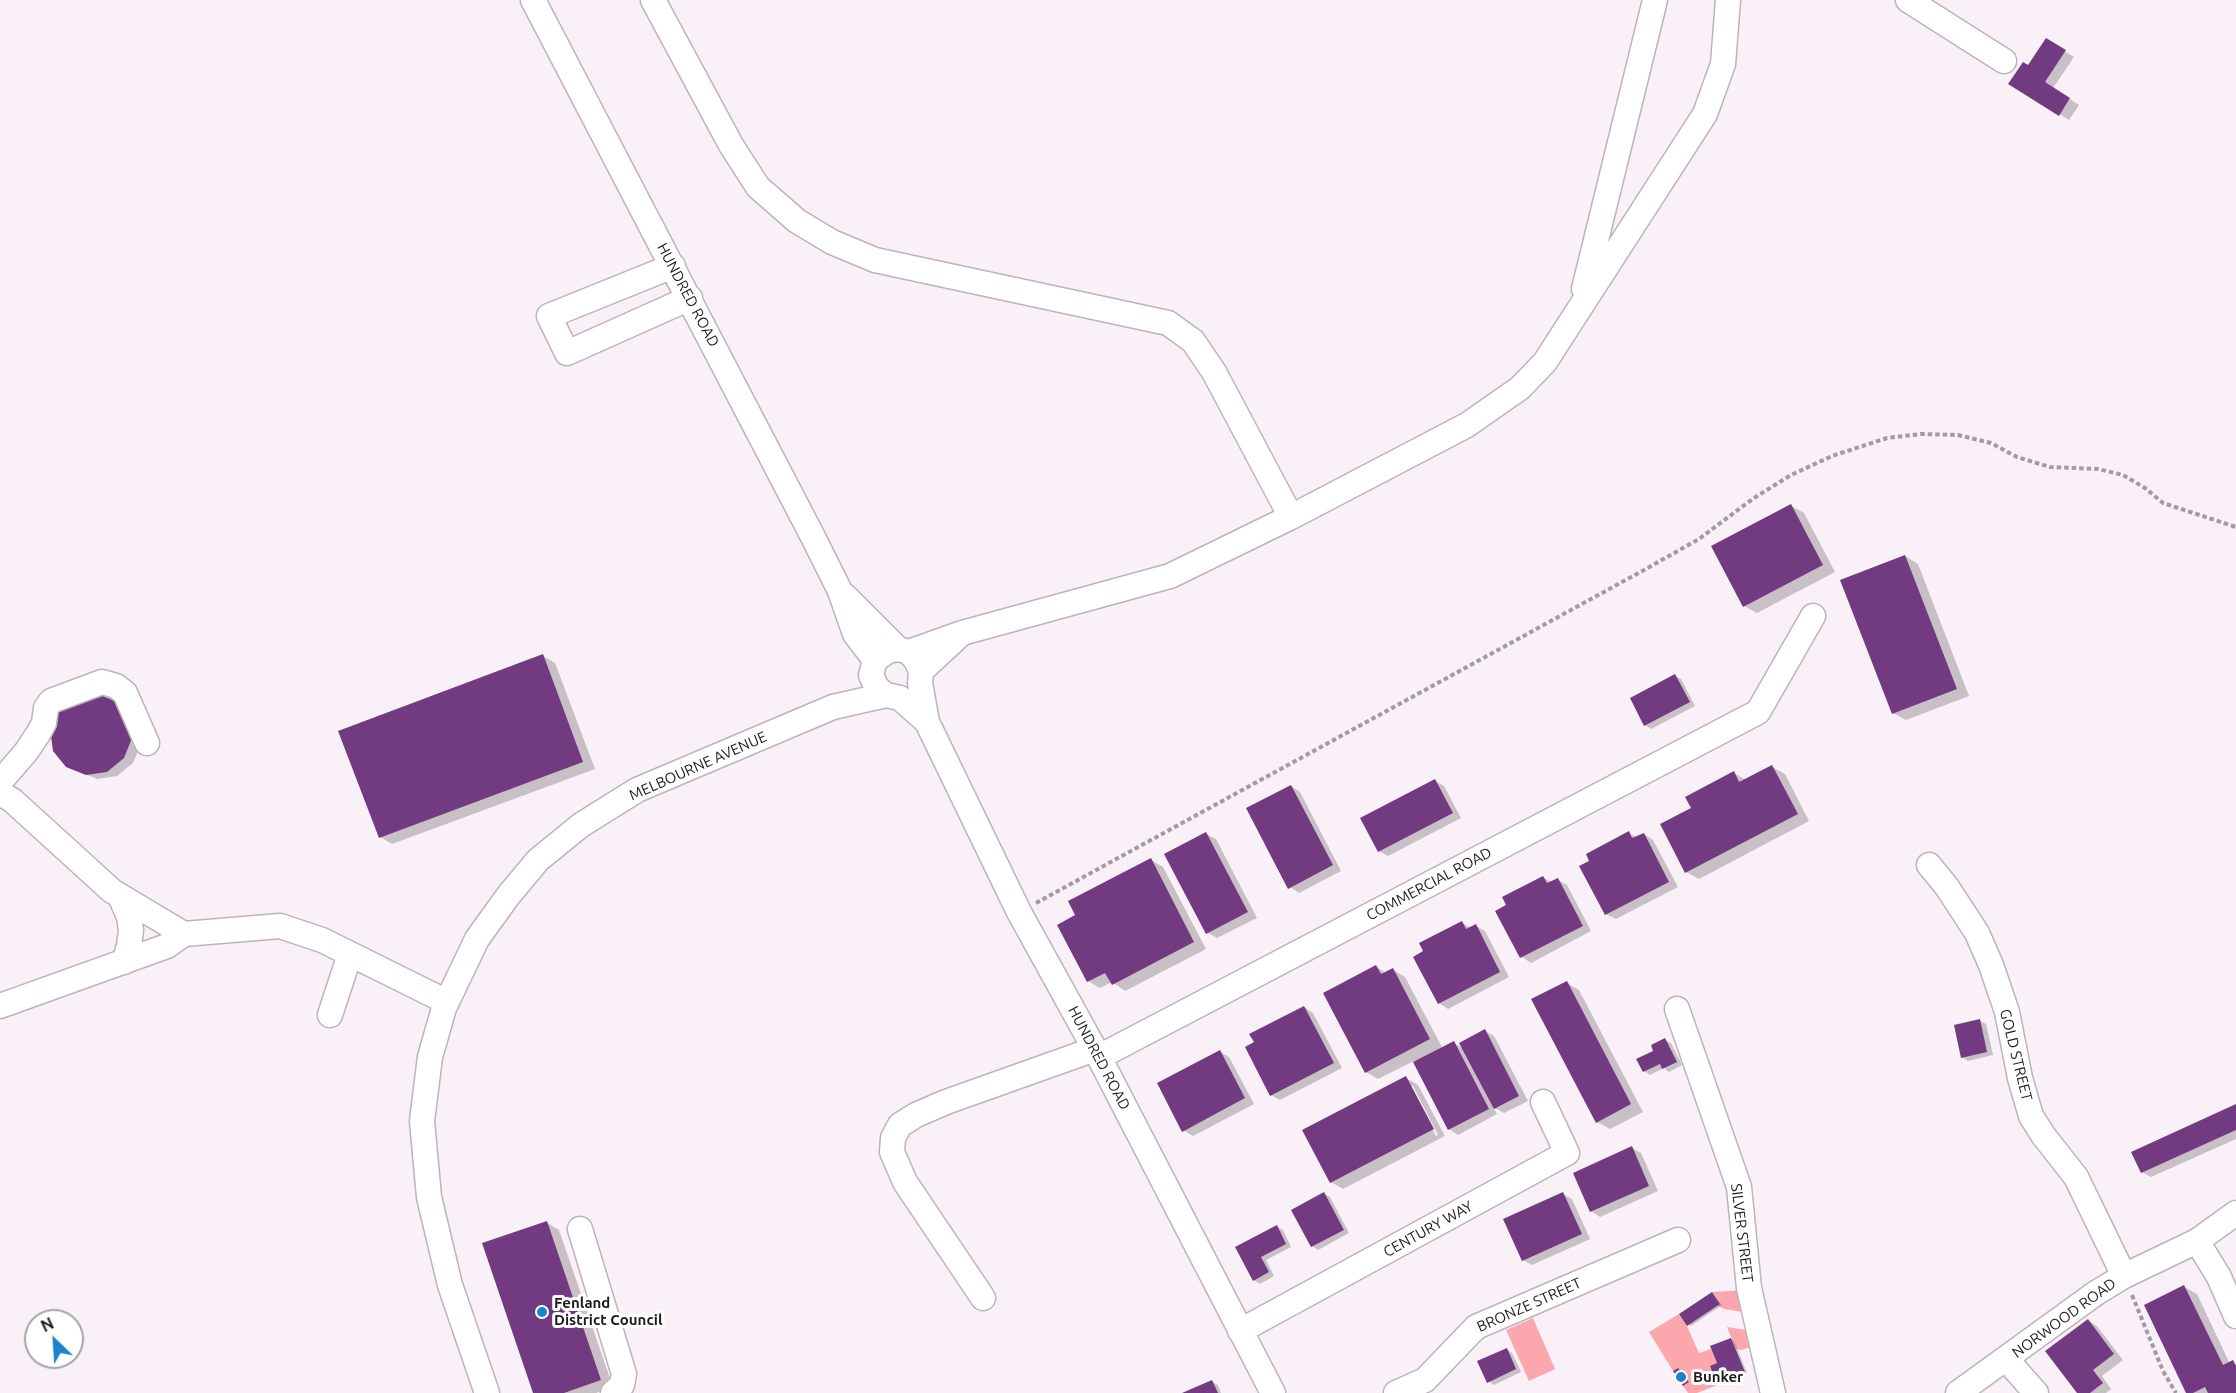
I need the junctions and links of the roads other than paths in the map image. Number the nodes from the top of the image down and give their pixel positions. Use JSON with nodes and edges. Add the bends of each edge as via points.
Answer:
{"nodes":[{"id":1,"x":533,"y":0,"type":"edge"},
{"id":2,"x":652,"y":0,"type":"edge"},
{"id":3,"x":1654,"y":0,"type":"edge"},
{"id":4,"x":1728,"y":0,"type":"edge"},
{"id":5,"x":1908,"y":0,"type":"edge"},
{"id":6,"x":2004,"y":62,"type":"dead end"},
{"id":7,"x":673,"y":266,"type":"junction"},
{"id":8,"x":690,"y":298,"type":"junction"},
{"id":9,"x":1580,"y":308,"type":"junction"},
{"id":10,"x":1291,"y":516,"type":"junction"},
{"id":11,"x":840,"y":591,"type":"junction"},
{"id":12,"x":1813,"y":616,"type":"dead end"},
{"id":13,"x":912,"y":664,"type":"junction"},
{"id":14,"x":873,"y":668,"type":"junction"},
{"id":15,"x":893,"y":696,"type":"junction"},
{"id":16,"x":833,"y":707,"type":"junction"},
{"id":17,"x":927,"y":722,"type":"junction"},
{"id":18,"x":147,"y":743,"type":"dead end"},
{"id":19,"x":0,"y":782,"type":"edge"},
{"id":20,"x":0,"y":793,"type":"edge"},
{"id":21,"x":1929,"y":865,"type":"dead end"},
{"id":22,"x":120,"y":896,"type":"junction"},
{"id":23,"x":184,"y":934,"type":"junction"},
{"id":24,"x":350,"y":954,"type":"junction"},
{"id":25,"x":124,"y":962,"type":"junction"},
{"id":26,"x":447,"y":1002,"type":"junction"},
{"id":27,"x":0,"y":1006,"type":"edge"},
{"id":28,"x":1677,"y":1008,"type":"dead end"},
{"id":29,"x":330,"y":1015,"type":"dead end"},
{"id":30,"x":1097,"y":1053,"type":"junction"},
{"id":31,"x":1543,"y":1102,"type":"dead end"},
{"id":32,"x":2236,"y":1213,"type":"edge"},
{"id":33,"x":580,"y":1229,"type":"dead end"},
{"id":34,"x":1678,"y":1240,"type":"dead end"},
{"id":35,"x":2197,"y":1241,"type":"junction"},
{"id":36,"x":2124,"y":1276,"type":"junction"},
{"id":37,"x":983,"y":1298,"type":"dead end"},
{"id":38,"x":2236,"y":1316,"type":"edge"},
{"id":39,"x":1240,"y":1331,"type":"junction"},
{"id":40,"x":2006,"y":1359,"type":"junction"},
{"id":41,"x":487,"y":1393,"type":"edge"},
{"id":42,"x":613,"y":1393,"type":"edge"},
{"id":43,"x":1272,"y":1393,"type":"edge"},
{"id":44,"x":1396,"y":1393,"type":"edge"},
{"id":45,"x":1773,"y":1393,"type":"edge"},
{"id":46,"x":1958,"y":1393,"type":"edge"},
{"id":47,"x":2036,"y":1393,"type":"edge"}],
"edges":[{"from":1,"to":7,"type":"street","name":"HUNDRED ROAD"},
{"from":2,"to":10,"type":"street","via":[[758,187],[797,220],[832,242],[875,260],[1168,323],[1192,341],[1214,372]]},
{"from":3,"to":9,"type":"street"},
{"from":4,"to":9,"type":"street","via":[[1723,64],[1705,114]]},
{"from":5,"to":6,"type":"street"},
{"from":7,"to":8,"type":"street","name":"HUNDRED ROAD"},
{"from":7,"to":8,"type":"street","via":[[549,316],[567,353]]},
{"from":8,"to":11,"type":"street","name":"HUNDRED ROAD"},
{"from":9,"to":10,"type":"street","via":[[1545,363],[1520,388],[1467,425]]},
{"from":10,"to":13,"type":"street","via":[[1170,576],[962,633]]},
{"from":11,"to":13,"type":"street","name":"HUNDRED ROAD"},
{"from":11,"to":14,"type":"street","name":"HUNDRED ROAD","via":[[855,634]]},
{"from":12,"to":30,"type":"street","name":"COMMERCIAL ROAD","via":[[1758,712]]},
{"from":13,"to":14,"type":"street","via":[[888,651]]},
{"from":13,"to":15,"type":"street","via":[[911,693]]},
{"from":13,"to":17,"type":"street","name":"HUNDRED ROAD"},
{"from":14,"to":15,"type":"street","name":"HUNDRED ROAD","via":[[877,688]]},
{"from":14,"to":16,"type":"street","name":"MELBOURNE AVENUE"},
{"from":15,"to":16,"type":"street","name":"MELBOURNE AVENUE"},
{"from":15,"to":17,"type":"street","name":"HUNDRED ROAD"},
{"from":16,"to":26,"type":"street","name":"MELBOURNE AVENUE","via":[[638,790],[581,825],[538,860],[508,896],[477,939]]},
{"from":17,"to":30,"type":"street","name":"HUNDRED ROAD","via":[[1019,912]]},
{"from":18,"to":19,"type":"street","via":[[125,693],[102,682],[51,701],[32,743]]},
{"from":20,"to":22,"type":"street"},
{"from":21,"to":36,"type":"street","name":"GOLD STREET","via":[[1977,933],[1991,965],[2007,1012],[2031,1116],[2076,1177]]},
{"from":22,"to":23,"type":"street"},
{"from":22,"to":25,"type":"street","via":[[131,930]]},
{"from":23,"to":24,"type":"street","via":[[280,926]]},
{"from":23,"to":25,"type":"street","via":[[167,946]]},
{"from":24,"to":26,"type":"street"},
{"from":24,"to":29,"type":"street"},
{"from":25,"to":27,"type":"street"},
{"from":26,"to":41,"type":"street","name":"MELBOURNE AVENUE","via":[[430,1057],[422,1121],[429,1197],[450,1285]]},
{"from":28,"to":45,"type":"street","name":"SILVER STREET","via":[[1739,1187],[1749,1288]]},
{"from":30,"to":37,"type":"street","name":"COMMERCIAL ROAD","via":[[936,1106],[900,1125],[893,1138],[892,1152],[905,1182]]},
{"from":30,"to":39,"type":"street","name":"HUNDRED ROAD"},
{"from":31,"to":39,"type":"street","name":"CENTURY WAY","via":[[1567,1153]]},
{"from":32,"to":35,"type":"street","name":"NORWOOD ROAD"},
{"from":33,"to":42,"type":"street","via":[[624,1374],[622,1385]]},
{"from":34,"to":44,"type":"street","name":"BRONZE STREET","via":[[1476,1328],[1425,1380]]},
{"from":35,"to":36,"type":"street","name":"NORWOOD ROAD"},
{"from":35,"to":38,"type":"street"},
{"from":36,"to":40,"type":"street","name":"NORWOOD ROAD"},
{"from":39,"to":43,"type":"street","name":"HUNDRED ROAD"},
{"from":40,"to":46,"type":"street","name":"NORWOOD ROAD"},
{"from":40,"to":47,"type":"street"}]}
